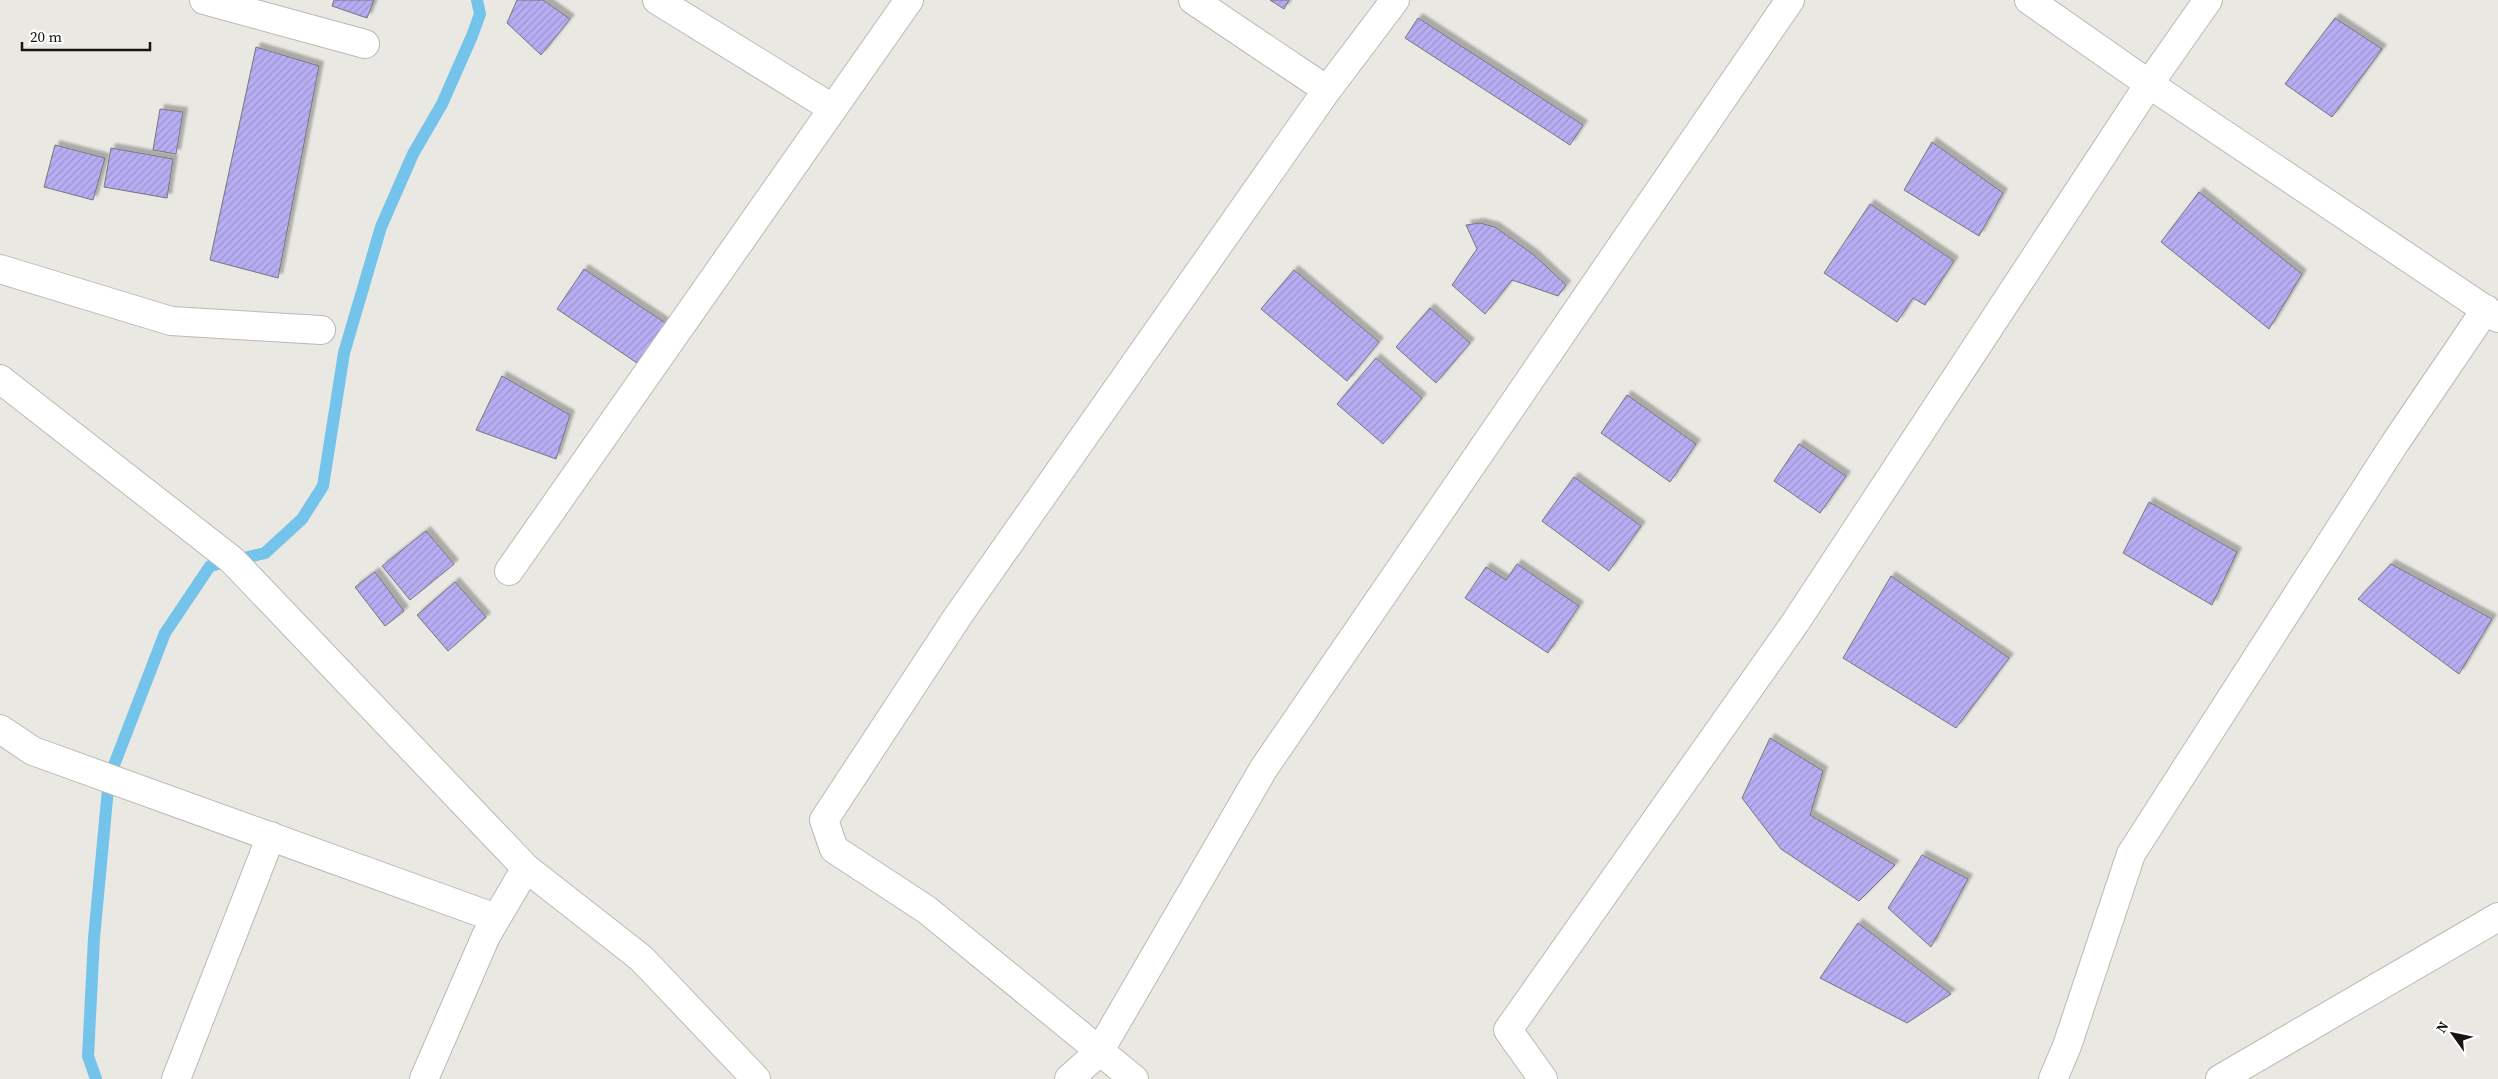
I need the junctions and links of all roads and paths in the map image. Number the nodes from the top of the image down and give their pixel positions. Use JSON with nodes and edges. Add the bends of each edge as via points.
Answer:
{"nodes":[{"id":1,"x":204,"y":0,"type":"edge"},
{"id":2,"x":657,"y":0,"type":"edge"},
{"id":3,"x":908,"y":0,"type":"edge"},
{"id":4,"x":1193,"y":0,"type":"edge"},
{"id":5,"x":1395,"y":0,"type":"edge"},
{"id":6,"x":1790,"y":0,"type":"edge"},
{"id":7,"x":2029,"y":0,"type":"edge"},
{"id":8,"x":2208,"y":0,"type":"edge"},
{"id":9,"x":365,"y":44,"type":"dead end"},
{"id":10,"x":2149,"y":84,"type":"junction"},
{"id":11,"x":1327,"y":90,"type":"junction"},
{"id":12,"x":832,"y":108,"type":"junction"},
{"id":13,"x":0,"y":269,"type":"edge"},
{"id":14,"x":2492,"y":313,"type":"edge"},
{"id":15,"x":321,"y":330,"type":"dead end"},
{"id":16,"x":0,"y":379,"type":"edge"},
{"id":17,"x":509,"y":571,"type":"dead end"},
{"id":18,"x":0,"y":729,"type":"edge"},
{"id":19,"x":271,"y":836,"type":"junction"},
{"id":20,"x":526,"y":868,"type":"junction"},
{"id":21,"x":2498,"y":917,"type":"edge"},
{"id":22,"x":496,"y":918,"type":"junction"},
{"id":23,"x":1099,"y":1052,"type":"junction"},
{"id":24,"x":176,"y":1079,"type":"edge"},
{"id":25,"x":424,"y":1079,"type":"edge"},
{"id":26,"x":756,"y":1079,"type":"edge"},
{"id":27,"x":1069,"y":1079,"type":"edge"},
{"id":28,"x":1134,"y":1079,"type":"edge"},
{"id":29,"x":1544,"y":1079,"type":"edge"},
{"id":30,"x":2053,"y":1079,"type":"edge"},
{"id":31,"x":2220,"y":1079,"type":"edge"}],
"edges":[{"from":1,"to":9,"type":"street"},
{"from":2,"to":12,"type":"street"},
{"from":3,"to":12,"type":"street"},
{"from":4,"to":11,"type":"street"},
{"from":5,"to":11,"type":"street"},
{"from":6,"to":23,"type":"street","via":[[1264,768]]},
{"from":7,"to":10,"type":"street"},
{"from":8,"to":10,"type":"street"},
{"from":10,"to":14,"type":"street"},
{"from":10,"to":29,"type":"street","via":[[1795,623],[1508,1030]]},
{"from":11,"to":23,"type":"street","via":[[958,616],[824,820],[834,849],[926,910]]},
{"from":12,"to":17,"type":"street"},
{"from":13,"to":15,"type":"street","via":[[172,321]]},
{"from":14,"to":30,"type":"street","via":[[2394,443],[2131,854]]},
{"from":16,"to":20,"type":"street","via":[[232,560]]},
{"from":18,"to":19,"type":"street","via":[[33,751]]},
{"from":19,"to":22,"type":"street"},
{"from":19,"to":24,"type":"street"},
{"from":20,"to":22,"type":"street"},
{"from":20,"to":26,"type":"street","via":[[641,958]]},
{"from":21,"to":31,"type":"street"},
{"from":22,"to":25,"type":"street"},
{"from":23,"to":27,"type":"street"},
{"from":23,"to":28,"type":"street"}]}
